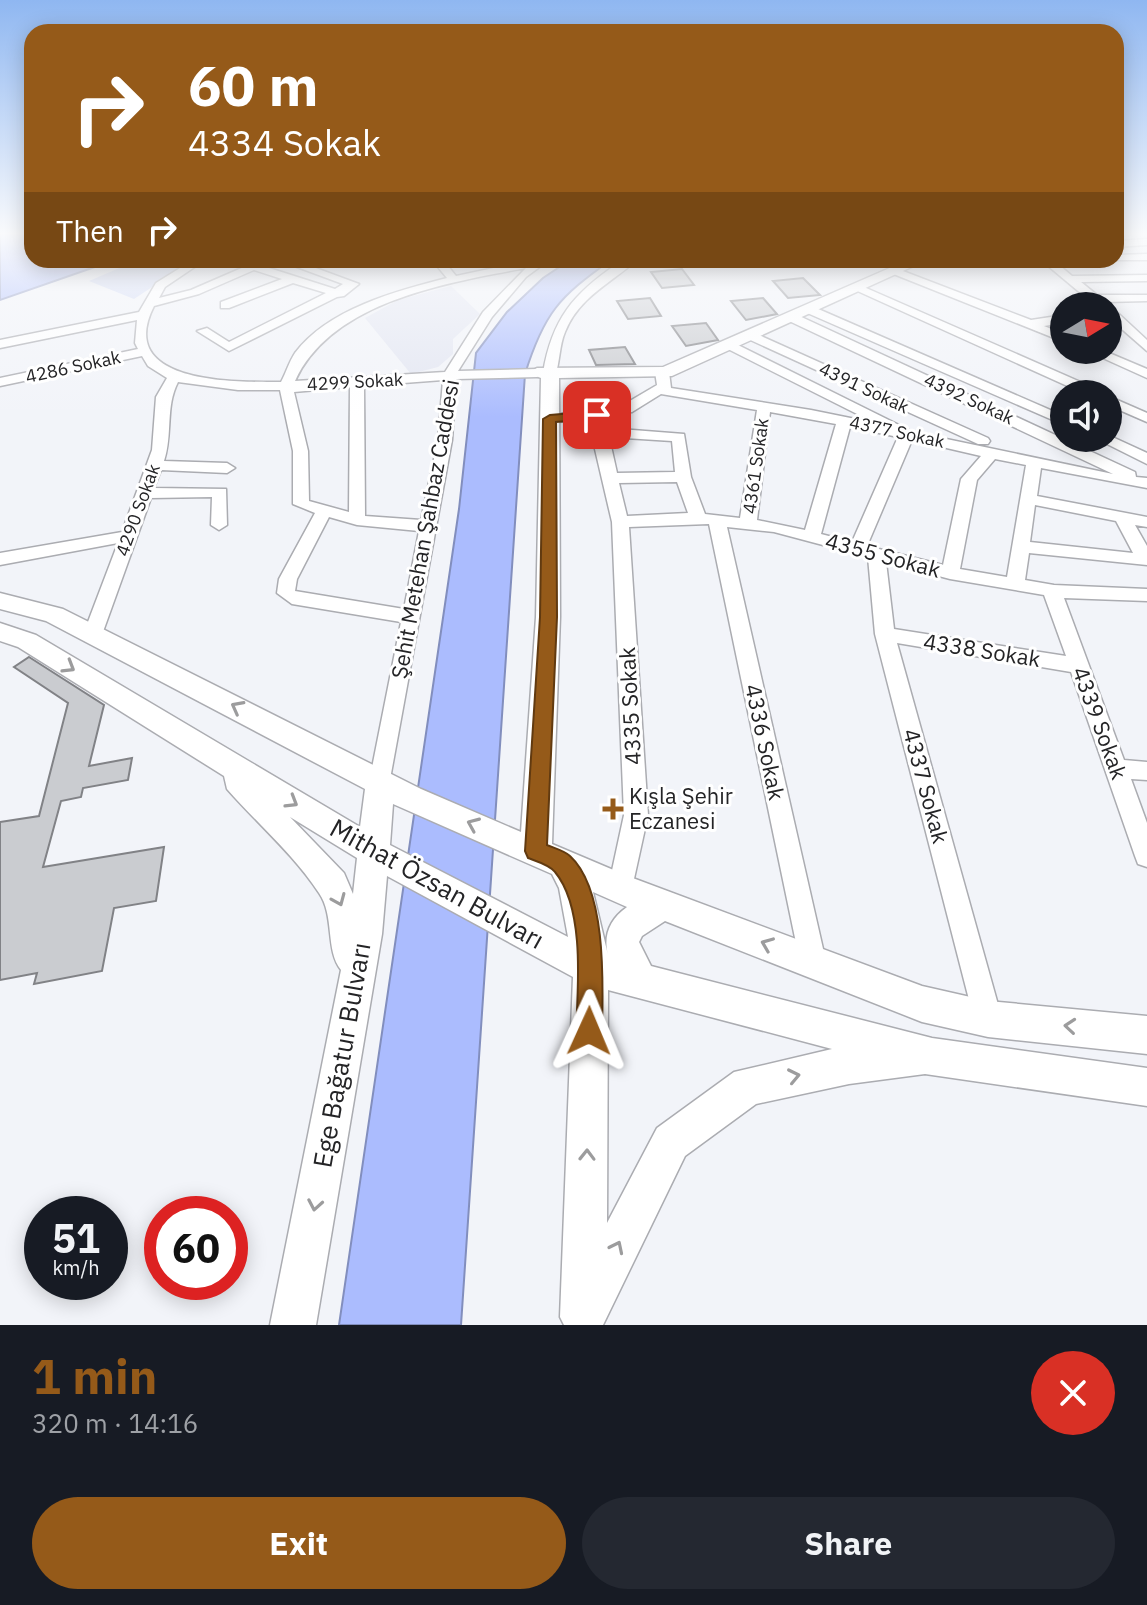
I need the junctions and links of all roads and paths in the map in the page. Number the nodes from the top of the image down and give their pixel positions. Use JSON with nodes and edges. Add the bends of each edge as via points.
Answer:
{"nodes":[{"id":1,"x":155,"y":294,"type":"edge"},
{"id":2,"x":190,"y":294,"type":"edge"},
{"id":3,"x":254,"y":294,"type":"edge"},
{"id":4,"x":333,"y":294,"type":"edge"},
{"id":5,"x":337,"y":294,"type":"edge"},
{"id":6,"x":401,"y":294,"type":"edge"},
{"id":7,"x":506,"y":294,"type":"edge"},
{"id":8,"x":587,"y":294,"type":"edge"},
{"id":9,"x":842,"y":294,"type":"edge"},
{"id":10,"x":872,"y":294,"type":"edge"},
{"id":11,"x":954,"y":294,"type":"edge"},
{"id":12,"x":349,"y":297,"type":"dead end"},
{"id":13,"x":1147,"y":298,"type":"edge"},
{"id":14,"x":363,"y":300,"type":"dead end"},
{"id":15,"x":378,"y":304,"type":"junction"},
{"id":16,"x":225,"y":305,"type":"dead end"},
{"id":17,"x":1122,"y":305,"type":"edge"},
{"id":18,"x":147,"y":309,"type":"junction"},
{"id":19,"x":809,"y":309,"type":"junction"},
{"id":20,"x":1147,"y":309,"type":"edge"},
{"id":21,"x":1122,"y":310,"type":"edge"},
{"id":22,"x":791,"y":317,"type":"junction"},
{"id":23,"x":1050,"y":321,"type":"edge"},
{"id":24,"x":1122,"y":323,"type":"edge"},
{"id":25,"x":1031,"y":324,"type":"junction"},
{"id":26,"x":203,"y":331,"type":"dead end"},
{"id":27,"x":1050,"y":332,"type":"edge"},
{"id":28,"x":295,"y":334,"type":"junction"},
{"id":29,"x":750,"y":335,"type":"junction"},
{"id":30,"x":1144,"y":341,"type":"edge"},
{"id":31,"x":0,"y":344,"type":"edge"},
{"id":32,"x":728,"y":344,"type":"junction"},
{"id":33,"x":146,"y":351,"type":"junction"},
{"id":34,"x":1122,"y":363,"type":"edge"},
{"id":35,"x":458,"y":373,"type":"junction"},
{"id":36,"x":544,"y":373,"type":"junction"},
{"id":37,"x":1147,"y":374,"type":"edge"},
{"id":38,"x":174,"y":377,"type":"junction"},
{"id":39,"x":663,"y":379,"type":"junction"},
{"id":40,"x":1065,"y":380,"type":"edge"},
{"id":41,"x":0,"y":382,"type":"edge"},
{"id":42,"x":357,"y":382,"type":"junction"},
{"id":43,"x":287,"y":386,"type":"junction"},
{"id":44,"x":1122,"y":406,"type":"edge"},
{"id":45,"x":764,"y":407,"type":"junction"},
{"id":46,"x":597,"y":415,"type":"junction"},
{"id":47,"x":1050,"y":415,"type":"edge"},
{"id":48,"x":1147,"y":418,"type":"edge"},
{"id":49,"x":550,"y":419,"type":"junction"},
{"id":50,"x":844,"y":421,"type":"junction"},
{"id":51,"x":598,"y":432,"type":"junction"},
{"id":52,"x":907,"y":434,"type":"junction"},
{"id":53,"x":1122,"y":447,"type":"edge"},
{"id":54,"x":992,"y":453,"type":"junction"},
{"id":55,"x":1147,"y":459,"type":"edge"},
{"id":56,"x":1029,"y":461,"type":"junction"},
{"id":57,"x":155,"y":465,"type":"junction"},
{"id":58,"x":227,"y":468,"type":"dead end"},
{"id":59,"x":683,"y":477,"type":"junction"},
{"id":60,"x":608,"y":478,"type":"junction"},
{"id":61,"x":1147,"y":483,"type":"edge"},
{"id":62,"x":144,"y":493,"type":"junction"},
{"id":63,"x":1028,"y":499,"type":"junction"},
{"id":64,"x":325,"y":510,"type":"junction"},
{"id":65,"x":707,"y":519,"type":"junction"},
{"id":66,"x":1123,"y":519,"type":"junction"},
{"id":67,"x":357,"y":520,"type":"junction"},
{"id":68,"x":620,"y":522,"type":"junction"},
{"id":69,"x":1147,"y":522,"type":"edge"},
{"id":70,"x":748,"y":524,"type":"junction"},
{"id":71,"x":219,"y":525,"type":"dead end"},
{"id":72,"x":427,"y":526,"type":"junction"},
{"id":73,"x":128,"y":536,"type":"junction"},
{"id":74,"x":812,"y":536,"type":"junction"},
{"id":75,"x":1021,"y":547,"type":"junction"},
{"id":76,"x":867,"y":549,"type":"junction"},
{"id":77,"x":0,"y":559,"type":"edge"},
{"id":78,"x":950,"y":573,"type":"junction"},
{"id":79,"x":1015,"y":584,"type":"junction"},
{"id":80,"x":1052,"y":591,"type":"junction"},
{"id":81,"x":1147,"y":595,"type":"edge"},
{"id":82,"x":0,"y":601,"type":"edge"},
{"id":83,"x":410,"y":617,"type":"junction"},
{"id":84,"x":0,"y":632,"type":"edge"},
{"id":85,"x":885,"y":634,"type":"junction"},
{"id":86,"x":93,"y":635,"type":"junction"},
{"id":87,"x":1079,"y":666,"type":"junction"},
{"id":88,"x":216,"y":756,"type":"junction"},
{"id":89,"x":1116,"y":768,"type":"junction"},
{"id":90,"x":1147,"y":771,"type":"edge"},
{"id":91,"x":380,"y":783,"type":"junction"},
{"id":92,"x":410,"y":798,"type":"junction"},
{"id":93,"x":379,"y":845,"type":"junction"},
{"id":94,"x":1147,"y":856,"type":"edge"},
{"id":95,"x":558,"y":866,"type":"junction"},
{"id":96,"x":621,"y":889,"type":"junction"},
{"id":97,"x":668,"y":904,"type":"junction"},
{"id":98,"x":526,"y":936,"type":"junction"},
{"id":99,"x":813,"y":962,"type":"junction"},
{"id":100,"x":591,"y":968,"type":"junction"},
{"id":101,"x":640,"y":981,"type":"junction"},
{"id":102,"x":355,"y":988,"type":"junction"},
{"id":103,"x":988,"y":1019,"type":"junction"},
{"id":104,"x":1147,"y":1035,"type":"edge"},
{"id":105,"x":932,"y":1057,"type":"junction"},
{"id":106,"x":1147,"y":1087,"type":"edge"},
{"id":107,"x":584,"y":1321,"type":"edge"},
{"id":108,"x":293,"y":1325,"type":"edge"}],
"edges":[{"from":1,"to":18,"type":"street"},
{"from":2,"to":18,"type":"street"},
{"from":3,"to":16,"type":"street"},
{"from":4,"to":28,"type":"street"},
{"from":5,"to":12,"type":"street"},
{"from":6,"to":15,"type":"street"},
{"from":7,"to":35,"type":"street","name":"Şehit Metehan Şahbaz Caddesi","via":[[487,315]]},
{"from":8,"to":36,"type":"street","via":[[558,333]]},
{"from":9,"to":19,"type":"main road"},
{"from":10,"to":40,"type":"street"},
{"from":11,"to":25,"type":"street"},
{"from":13,"to":17,"type":"street"},
{"from":14,"to":15,"type":"street"},
{"from":15,"to":28,"type":"street","via":[[339,323]]},
{"from":18,"to":31,"type":"street"},
{"from":18,"to":33,"type":"street","via":[[141,343]]},
{"from":19,"to":22,"type":"main road"},
{"from":19,"to":47,"type":"street"},
{"from":20,"to":21,"type":"street"},
{"from":22,"to":29,"type":"main road"},
{"from":22,"to":61,"type":"street","name":"4392 Sokak"},
{"from":23,"to":25,"type":"street"},
{"from":24,"to":30,"type":"street"},
{"from":25,"to":27,"type":"street"},
{"from":26,"to":28,"type":"street","via":[[229,347]]},
{"from":28,"to":43,"type":"street","via":[[296,358]]},
{"from":29,"to":32,"type":"main road"},
{"from":29,"to":56,"type":"street","name":"4391 Sokak"},
{"from":32,"to":39,"type":"main road"},
{"from":32,"to":52,"type":"street"},
{"from":33,"to":38,"type":"street","via":[[153,363]]},
{"from":33,"to":41,"type":"street","name":"4286 Sokak"},
{"from":34,"to":37,"type":"street"},
{"from":35,"to":36,"type":"street","name":"4299 Sokak"},
{"from":35,"to":42,"type":"street","name":"4299 Sokak"},
{"from":35,"to":72,"type":"street","name":"Şehit Metehan Şahbaz Caddesi"},
{"from":36,"to":39,"type":"main road"},
{"from":36,"to":49,"type":"main road"},
{"from":38,"to":43,"type":"street","name":"4299 Sokak"},
{"from":38,"to":57,"type":"street","name":"4290 Sokak","via":[[163,397]]},
{"from":39,"to":45,"type":"street","name":"4377 Sokak","via":[[664,391]]},
{"from":39,"to":46,"type":"street","via":[[627,409]]},
{"from":42,"to":43,"type":"street","name":"4299 Sokak"},
{"from":42,"to":67,"type":"street"},
{"from":43,"to":64,"type":"street","via":[[302,459],[301,504]]},
{"from":44,"to":48,"type":"street"},
{"from":45,"to":50,"type":"street","name":"4377 Sokak"},
{"from":45,"to":70,"type":"street","name":"4361 Sokak"},
{"from":46,"to":49,"type":"street"},
{"from":46,"to":51,"type":"street","name":"4335 Sokak"},
{"from":49,"to":95,"type":"main road","via":[[548,617]]},
{"from":50,"to":52,"type":"street","name":"4377 Sokak"},
{"from":50,"to":74,"type":"street"},
{"from":51,"to":59,"type":"street","name":"4336 Sokak","via":[[679,437]]},
{"from":51,"to":60,"type":"street","name":"4335 Sokak"},
{"from":52,"to":54,"type":"street","name":"4377 Sokak"},
{"from":52,"to":76,"type":"street"},
{"from":53,"to":55,"type":"street"},
{"from":54,"to":56,"type":"street","name":"4377 Sokak"},
{"from":54,"to":78,"type":"street","via":[[969,479]]},
{"from":56,"to":61,"type":"street","name":"4377 Sokak"},
{"from":56,"to":63,"type":"street"},
{"from":57,"to":58,"type":"street"},
{"from":57,"to":62,"type":"street","name":"4290 Sokak"},
{"from":59,"to":60,"type":"street"},
{"from":59,"to":65,"type":"street","name":"4336 Sokak"},
{"from":60,"to":68,"type":"street","name":"4335 Sokak"},
{"from":62,"to":71,"type":"street","via":[[220,492]]},
{"from":62,"to":73,"type":"street","name":"4290 Sokak"},
{"from":63,"to":66,"type":"street"},
{"from":63,"to":75,"type":"street"},
{"from":64,"to":67,"type":"street"},
{"from":64,"to":83,"type":"street","via":[[288,579],[286,593]]},
{"from":65,"to":68,"type":"street","name":"4355 Sokak"},
{"from":65,"to":70,"type":"street","name":"4355 Sokak"},
{"from":65,"to":99,"type":"street","name":"4336 Sokak"},
{"from":66,"to":69,"type":"street"},
{"from":66,"to":75,"type":"street","via":[[1146,560]]},
{"from":67,"to":72,"type":"street"},
{"from":68,"to":96,"type":"street","name":"4335 Sokak","via":[[636,815]]},
{"from":70,"to":74,"type":"street","name":"4355 Sokak"},
{"from":72,"to":83,"type":"street","name":"Şehit Metehan Şahbaz Caddesi"},
{"from":73,"to":77,"type":"street"},
{"from":73,"to":86,"type":"street","name":"4290 Sokak"},
{"from":74,"to":76,"type":"street","name":"4355 Sokak"},
{"from":75,"to":79,"type":"street"},
{"from":76,"to":78,"type":"street","name":"4355 Sokak"},
{"from":76,"to":85,"type":"street","name":"4337 Sokak"},
{"from":78,"to":79,"type":"street","name":"4355 Sokak"},
{"from":79,"to":80,"type":"street","name":"4355 Sokak"},
{"from":80,"to":81,"type":"street","name":"4355 Sokak"},
{"from":80,"to":87,"type":"street","name":"4339 Sokak"},
{"from":82,"to":86,"type":"main road","via":[[54,615]]},
{"from":83,"to":91,"type":"street","name":"Şehit Metehan Şahbaz Caddesi"},
{"from":84,"to":88,"type":"main road","name":"Mithat Özsan Bulvarı","one_way":true,"via":[[27,641]]},
{"from":85,"to":87,"type":"street","name":"4338 Sokak"},
{"from":85,"to":103,"type":"street","name":"4337 Sokak"},
{"from":91,"to":86,"type":"main road","one_way":true},
{"from":87,"to":89,"type":"street","name":"4339 Sokak"},
{"from":88,"to":93,"type":"main road","name":"Mithat Özsan Bulvarı","one_way":true},
{"from":88,"to":102,"type":"main road","one_way":true,"via":[[332,884],[347,919]]},
{"from":89,"to":90,"type":"street"},
{"from":89,"to":94,"type":"street","name":"4339 Sokak"},
{"from":91,"to":92,"type":"main road"},
{"from":91,"to":93,"type":"main road","name":"Ege Bağatur Bulvarı"},
{"from":92,"to":93,"type":"main road","via":[[386,810]]},
{"from":95,"to":92,"type":"main road","one_way":true},
{"from":93,"to":98,"type":"main road","name":"Mithat Özsan Bulvarı"},
{"from":93,"to":102,"type":"main road","name":"Ege Bağatur Bulvarı"},
{"from":95,"to":96,"type":"main road"},
{"from":95,"to":98,"type":"main road","via":[[575,909],[568,928]]},
{"from":95,"to":100,"type":"main road","via":[[584,918]]},
{"from":96,"to":97,"type":"main road"},
{"from":99,"to":97,"type":"main road","one_way":true},
{"from":97,"to":101,"type":"main road","via":[[630,921],[624,931],[624,958]]},
{"from":98,"to":100,"type":"main road","name":"Mithat Özsan Bulvarı"},
{"from":99,"to":103,"type":"main road","via":[[922,1004]]},
{"from":100,"to":101,"type":"main road","name":"Mithat Özsan Bulvarı"},
{"from":107,"to":100,"type":"main road","one_way":true},
{"from":101,"to":105,"type":"main road","name":"Mithat Özsan Bulvarı"},
{"from":102,"to":108,"type":"main road","name":"Ege Bağatur Bulvarı","one_way":true},
{"from":104,"to":103,"type":"main road","one_way":true},
{"from":105,"to":106,"type":"main road","name":"Mithat Özsan Bulvarı"},
{"from":107,"to":105,"type":"main road","one_way":true,"via":[[671,1142],[748,1086],[849,1065]]}]}
